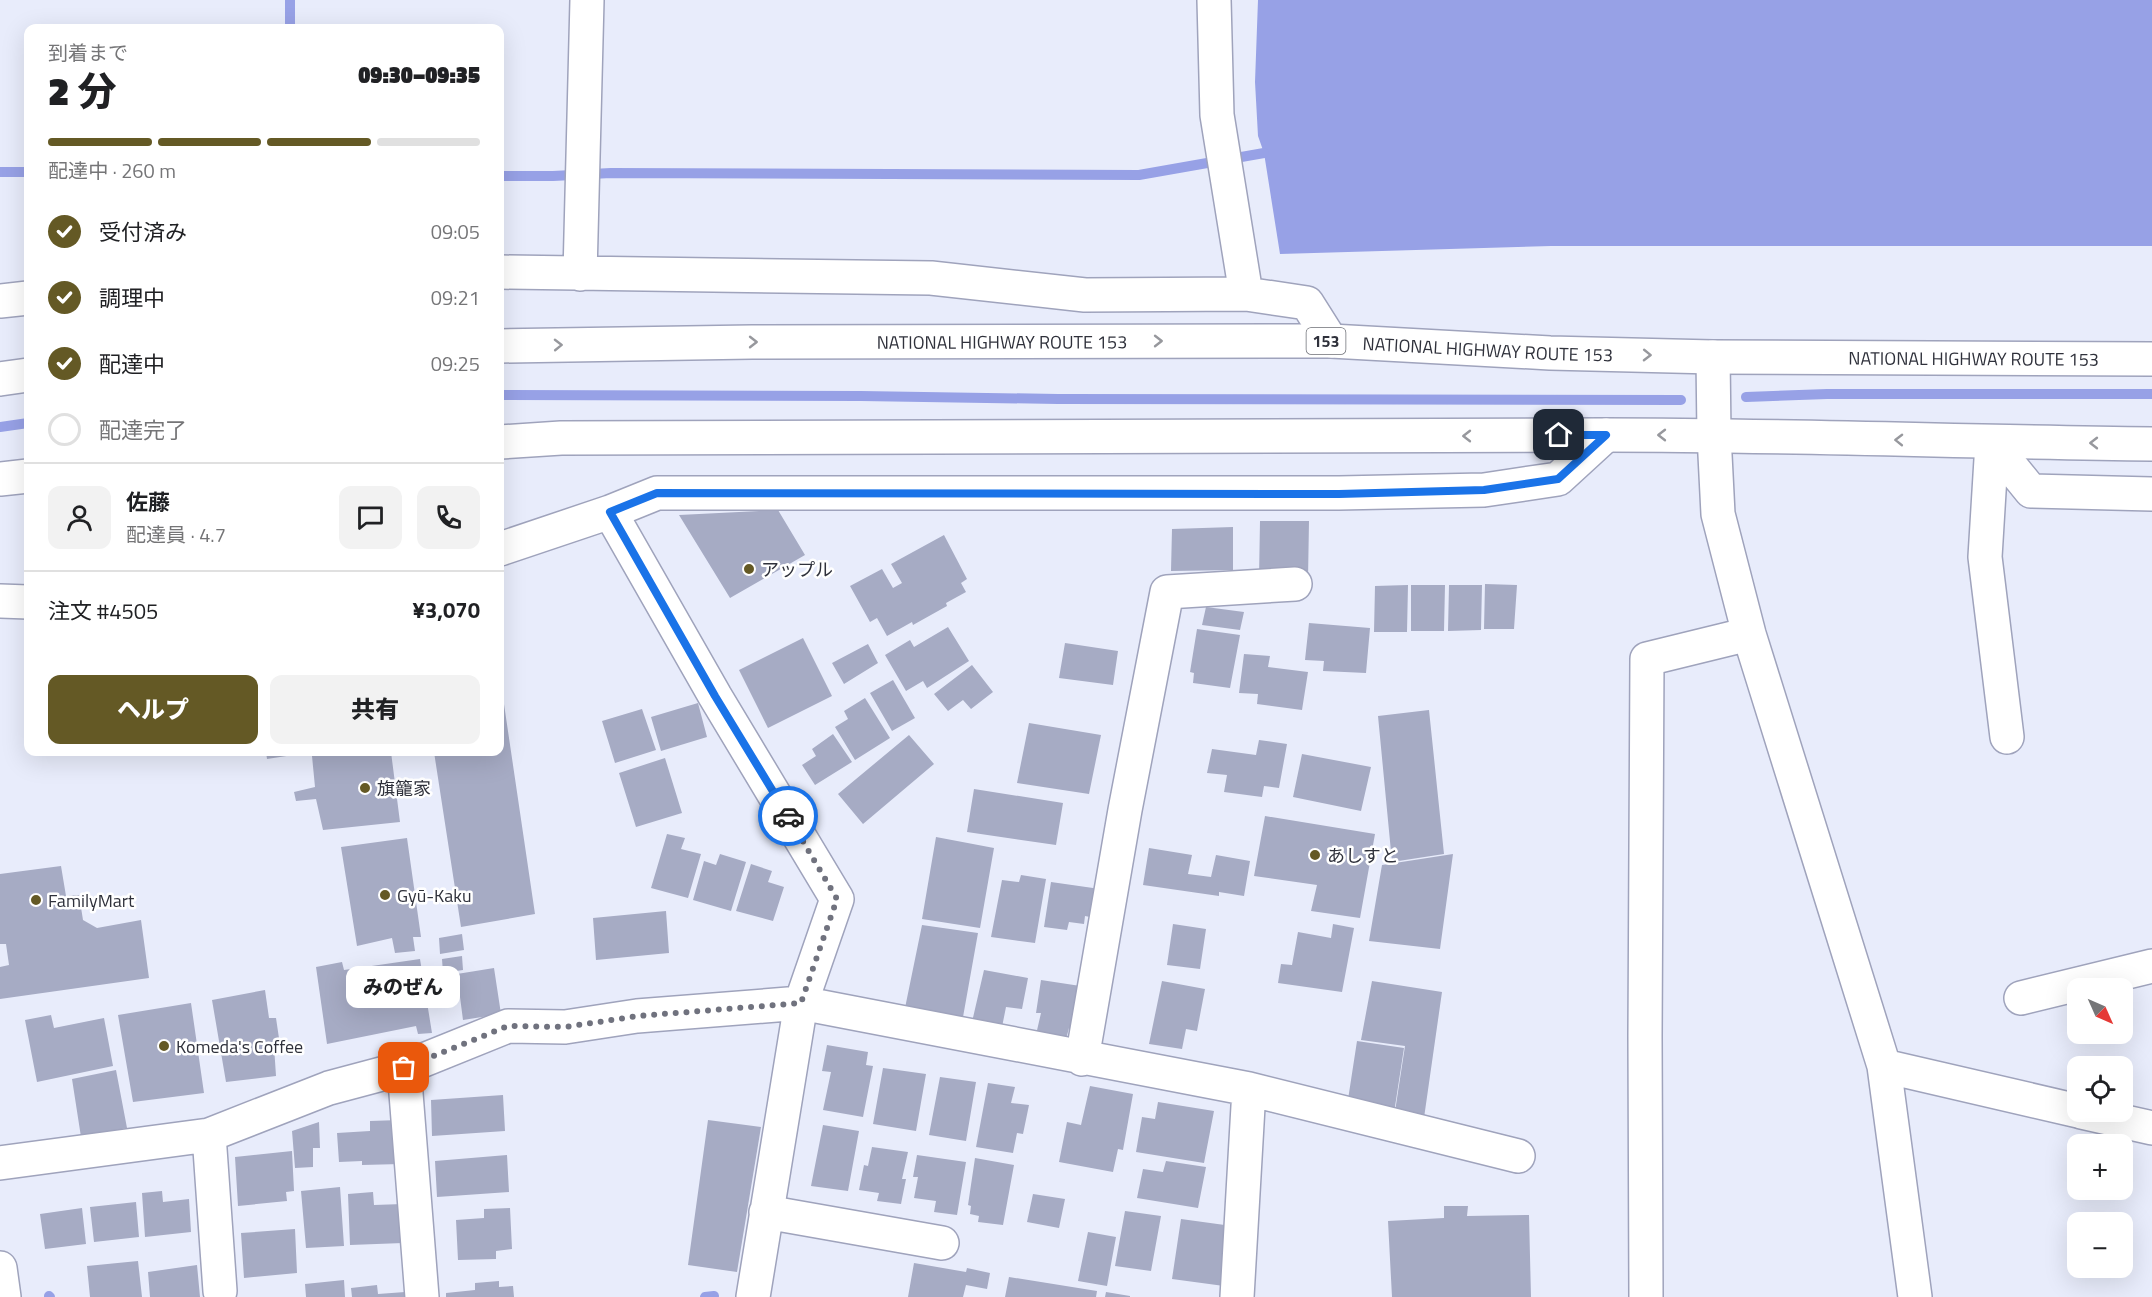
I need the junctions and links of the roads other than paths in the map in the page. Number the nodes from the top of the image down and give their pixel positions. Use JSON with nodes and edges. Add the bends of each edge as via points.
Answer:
{"nodes":[{"id":1,"x":587,"y":0,"type":"edge"},
{"id":2,"x":1214,"y":0,"type":"edge"},
{"id":3,"x":504,"y":272,"type":"edge"},
{"id":4,"x":580,"y":274,"type":"junction"},
{"id":5,"x":1246,"y":294,"type":"junction"},
{"id":6,"x":24,"y":298,"type":"edge"},
{"id":7,"x":0,"y":301,"type":"edge"},
{"id":8,"x":1331,"y":341,"type":"junction"},
{"id":9,"x":504,"y":346,"type":"edge"},
{"id":10,"x":1713,"y":357,"type":"junction"},
{"id":11,"x":2152,"y":359,"type":"edge"},
{"id":12,"x":24,"y":376,"type":"edge"},
{"id":13,"x":0,"y":379,"type":"edge"},
{"id":14,"x":1606,"y":435,"type":"junction"},
{"id":15,"x":1714,"y":435,"type":"junction"},
{"id":16,"x":504,"y":442,"type":"edge"},
{"id":17,"x":1992,"y":442,"type":"junction"},
{"id":18,"x":2152,"y":444,"type":"edge"},
{"id":19,"x":24,"y":476,"type":"edge"},
{"id":20,"x":0,"y":479,"type":"edge"},
{"id":21,"x":2152,"y":494,"type":"edge"},
{"id":22,"x":610,"y":512,"type":"junction"},
{"id":23,"x":504,"y":548,"type":"edge"},
{"id":24,"x":1295,"y":584,"type":"dead end"},
{"id":25,"x":0,"y":601,"type":"edge"},
{"id":26,"x":24,"y":602,"type":"edge"},
{"id":27,"x":1749,"y":633,"type":"junction"},
{"id":28,"x":2007,"y":737,"type":"dead end"},
{"id":29,"x":2152,"y":966,"type":"edge"},
{"id":30,"x":2021,"y":998,"type":"dead end"},
{"id":31,"x":801,"y":1003,"type":"junction"},
{"id":32,"x":1082,"y":1059,"type":"junction"},
{"id":33,"x":1884,"y":1066,"type":"junction"},
{"id":34,"x":404,"y":1068,"type":"junction"},
{"id":35,"x":1249,"y":1089,"type":"junction"},
{"id":36,"x":2067,"y":1108,"type":"edge"},
{"id":37,"x":2126,"y":1122,"type":"edge"},
{"id":38,"x":2152,"y":1128,"type":"edge"},
{"id":39,"x":209,"y":1135,"type":"junction"},
{"id":40,"x":1518,"y":1156,"type":"dead end"},
{"id":41,"x":0,"y":1163,"type":"edge"},
{"id":42,"x":766,"y":1212,"type":"junction"},
{"id":43,"x":942,"y":1243,"type":"dead end"},
{"id":44,"x":0,"y":1268,"type":"edge"},
{"id":45,"x":220,"y":1292,"type":"dead end"},
{"id":46,"x":4,"y":1297,"type":"edge"},
{"id":47,"x":422,"y":1297,"type":"edge"},
{"id":48,"x":753,"y":1297,"type":"edge"},
{"id":49,"x":1237,"y":1297,"type":"edge"},
{"id":50,"x":1646,"y":1297,"type":"edge"},
{"id":51,"x":1915,"y":1297,"type":"edge"}],
"edges":[{"from":1,"to":4,"type":"main road"},
{"from":2,"to":5,"type":"main road","via":[[1217,115]]},
{"from":3,"to":4,"type":"main road"},
{"from":4,"to":5,"type":"main road","via":[[932,278],[1085,295]]},
{"from":5,"to":8,"type":"main road","via":[[1307,303]]},
{"from":6,"to":7,"type":"main road"},
{"from":9,"to":8,"type":"main road","name":"NATIONAL HIGHWAY ROUTE 153","number":"153","one_way":true},
{"from":8,"to":10,"type":"main road","name":"NATIONAL HIGHWAY ROUTE 153","number":"153","one_way":true},
{"from":10,"to":11,"type":"main road","name":"NATIONAL HIGHWAY ROUTE 153","number":"153"},
{"from":10,"to":15,"type":"main road"},
{"from":12,"to":13,"type":"main road"},
{"from":15,"to":14,"type":"main road","one_way":true},
{"from":14,"to":16,"type":"main road","one_way":true,"via":[[561,438]]},
{"from":14,"to":22,"type":"main road","via":[[1558,479],[1484,490],[1339,494],[657,493]]},
{"from":17,"to":15,"type":"main road","one_way":true},
{"from":15,"to":27,"type":"main road","via":[[1718,514]]},
{"from":18,"to":17,"type":"main road","one_way":true},
{"from":17,"to":21,"type":"main road","via":[[2031,491]]},
{"from":17,"to":28,"type":"main road","via":[[1985,558]]},
{"from":19,"to":20,"type":"main road"},
{"from":22,"to":23,"type":"main road"},
{"from":22,"to":31,"type":"main road","via":[[837,899]]},
{"from":24,"to":32,"type":"main road","via":[[1167,592]]},
{"from":25,"to":26,"type":"main road"},
{"from":27,"to":33,"type":"main road"},
{"from":27,"to":50,"type":"main road","via":[[1647,659]]},
{"from":29,"to":30,"type":"main road"},
{"from":31,"to":32,"type":"main road"},
{"from":31,"to":34,"type":"main road","via":[[638,1016],[565,1027],[508,1026]]},
{"from":31,"to":42,"type":"main road"},
{"from":32,"to":35,"type":"main road"},
{"from":33,"to":36,"type":"main road"},
{"from":33,"to":51,"type":"main road"},
{"from":34,"to":39,"type":"main road","via":[[329,1088]]},
{"from":34,"to":47,"type":"main road"},
{"from":35,"to":40,"type":"main road"},
{"from":35,"to":49,"type":"main road"},
{"from":37,"to":38,"type":"main road"},
{"from":39,"to":41,"type":"main road"},
{"from":39,"to":45,"type":"main road"},
{"from":42,"to":43,"type":"main road"},
{"from":42,"to":48,"type":"main road"},
{"from":44,"to":46,"type":"main road"}]}
